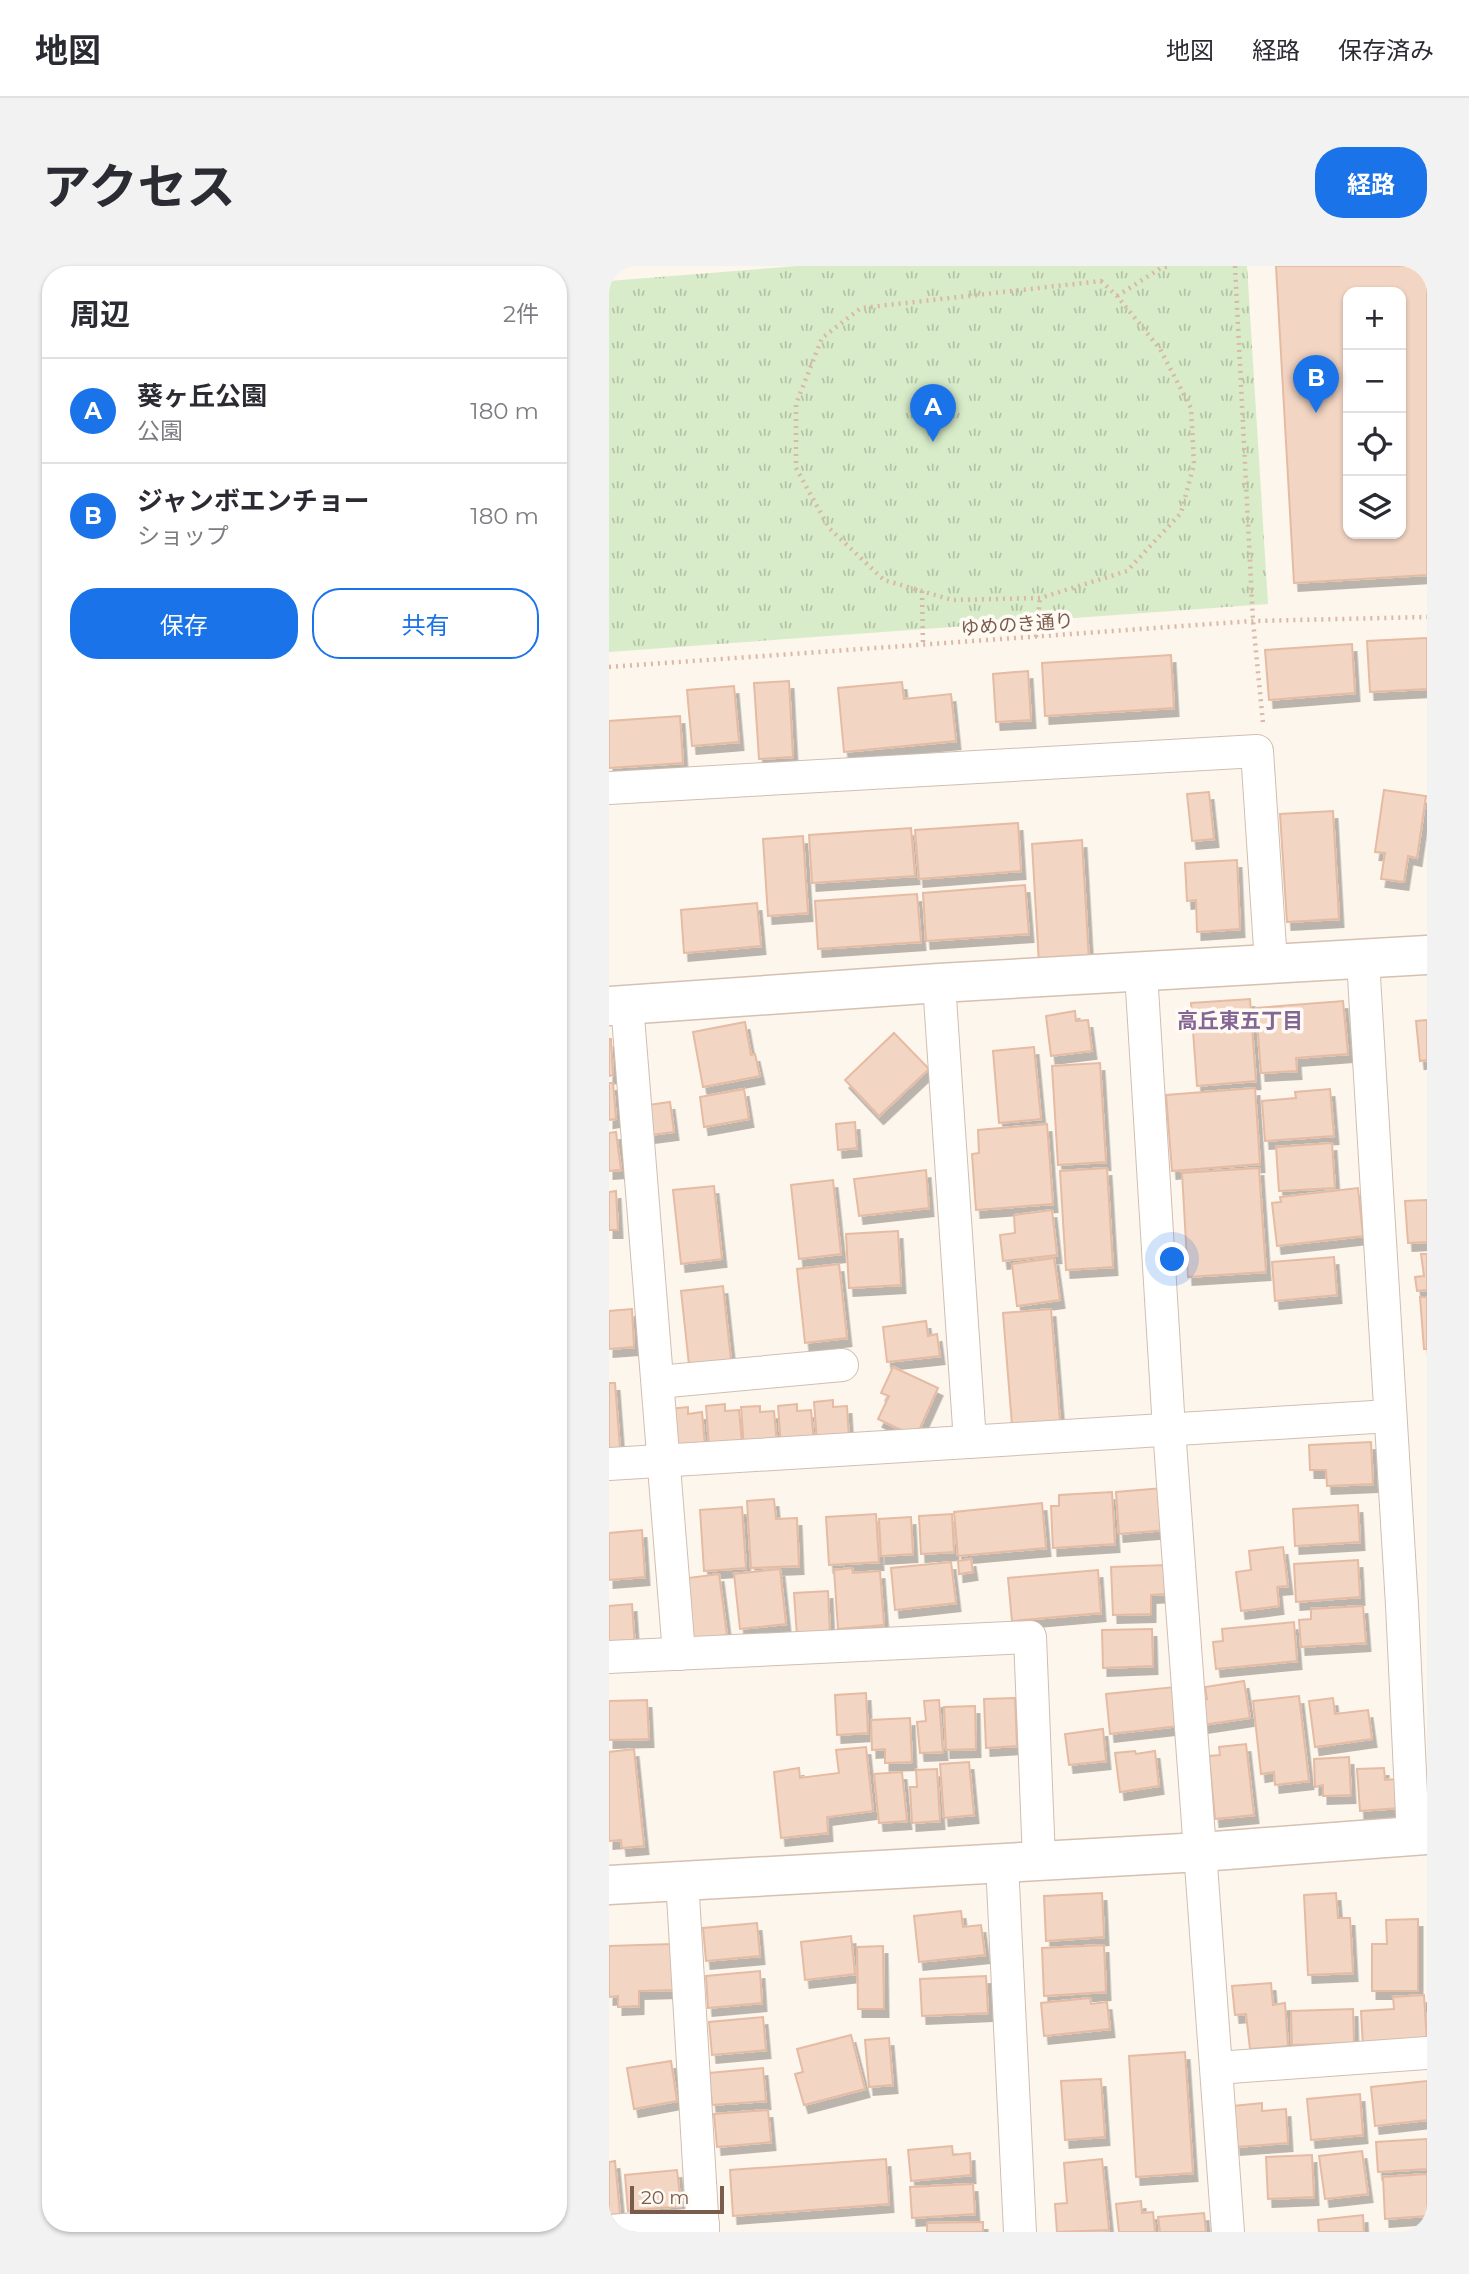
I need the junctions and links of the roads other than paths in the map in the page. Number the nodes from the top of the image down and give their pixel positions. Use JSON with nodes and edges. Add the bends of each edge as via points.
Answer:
{"nodes":[{"id":1,"x":609,"y":788,"type":"edge"},
{"id":2,"x":1427,"y":955,"type":"edge"},
{"id":3,"x":1363,"y":960,"type":"junction"},
{"id":4,"x":1272,"y":963,"type":"junction"},
{"id":5,"x":1141,"y":972,"type":"junction"},
{"id":6,"x":939,"y":983,"type":"junction"},
{"id":7,"x":618,"y":1005,"type":"edge"},
{"id":8,"x":842,"y":1365,"type":"dead end"},
{"id":9,"x":658,"y":1382,"type":"junction"},
{"id":10,"x":1390,"y":1416,"type":"junction"},
{"id":11,"x":1169,"y":1429,"type":"junction"},
{"id":12,"x":970,"y":1442,"type":"junction"},
{"id":13,"x":664,"y":1460,"type":"junction"},
{"id":14,"x":609,"y":1464,"type":"edge"},
{"id":15,"x":1414,"y":1605,"type":"edge"},
{"id":16,"x":679,"y":1654,"type":"junction"},
{"id":17,"x":609,"y":1657,"type":"edge"},
{"id":18,"x":1420,"y":1835,"type":"edge"},
{"id":19,"x":1201,"y":1852,"type":"junction"},
{"id":20,"x":1021,"y":1862,"type":"junction"},
{"id":21,"x":682,"y":1879,"type":"junction"},
{"id":22,"x":609,"y":1885,"type":"edge"},
{"id":23,"x":1427,"y":2053,"type":"edge"},
{"id":24,"x":1217,"y":2068,"type":"junction"},
{"id":25,"x":703,"y":2228,"type":"edge"},
{"id":26,"x":609,"y":2231,"type":"edge"},
{"id":27,"x":1020,"y":2232,"type":"edge"},
{"id":28,"x":1228,"y":2232,"type":"edge"}],
"edges":[{"from":1,"to":4,"type":"street","via":[[1257,751]]},
{"from":2,"to":3,"type":"street"},
{"from":3,"to":4,"type":"street"},
{"from":3,"to":10,"type":"street"},
{"from":4,"to":5,"type":"street"},
{"from":5,"to":6,"type":"street"},
{"from":5,"to":11,"type":"street"},
{"from":6,"to":7,"type":"street"},
{"from":6,"to":12,"type":"street"},
{"from":7,"to":9,"type":"street"},
{"from":8,"to":9,"type":"street"},
{"from":9,"to":13,"type":"street"},
{"from":10,"to":11,"type":"street"},
{"from":10,"to":15,"type":"street"},
{"from":11,"to":12,"type":"street"},
{"from":11,"to":19,"type":"street"},
{"from":12,"to":13,"type":"street"},
{"from":13,"to":14,"type":"street"},
{"from":13,"to":16,"type":"street"},
{"from":15,"to":18,"type":"street"},
{"from":16,"to":17,"type":"street"},
{"from":16,"to":20,"type":"street","via":[[1030,1637]]},
{"from":18,"to":19,"type":"street"},
{"from":19,"to":20,"type":"street"},
{"from":19,"to":24,"type":"street"},
{"from":20,"to":21,"type":"street"},
{"from":20,"to":27,"type":"street"},
{"from":21,"to":22,"type":"street"},
{"from":21,"to":25,"type":"street"},
{"from":23,"to":24,"type":"street"},
{"from":24,"to":28,"type":"street"},
{"from":25,"to":26,"type":"street"}]}
